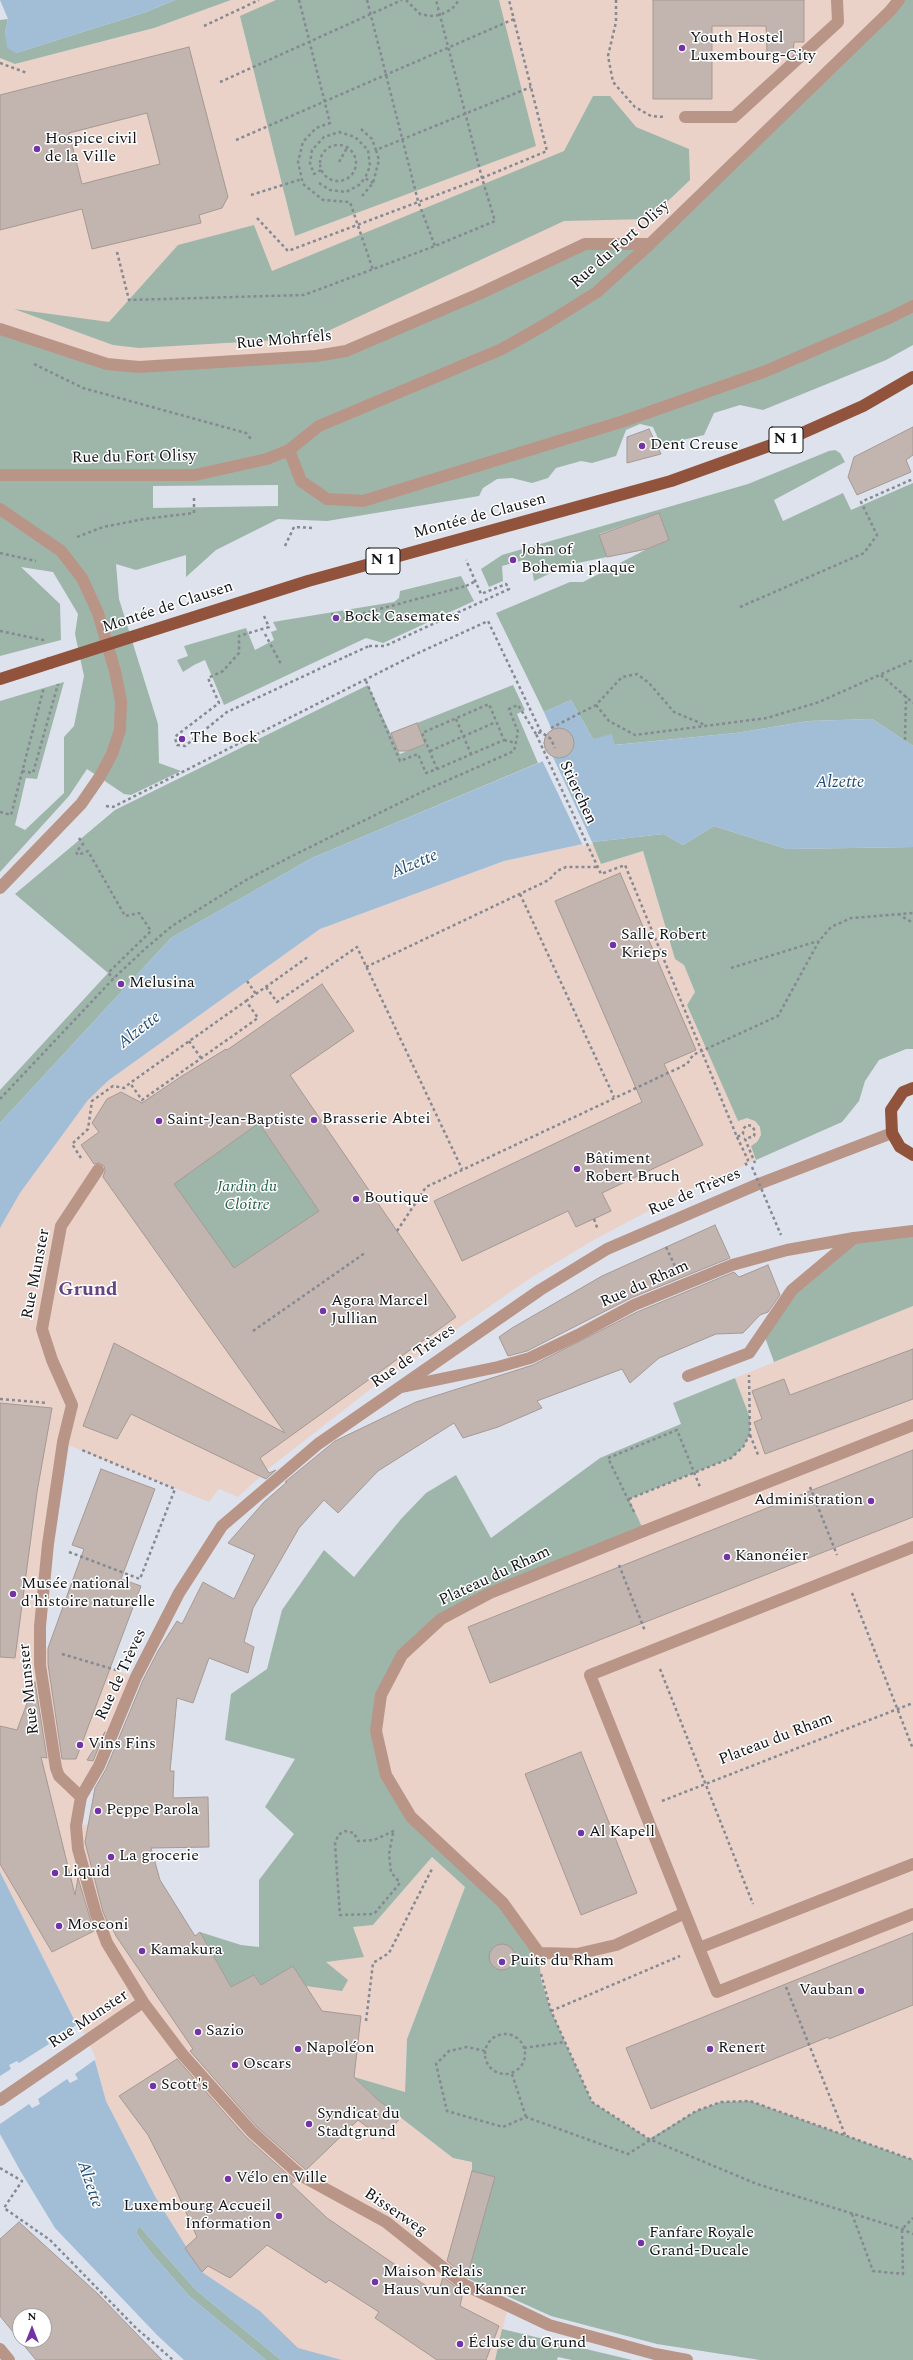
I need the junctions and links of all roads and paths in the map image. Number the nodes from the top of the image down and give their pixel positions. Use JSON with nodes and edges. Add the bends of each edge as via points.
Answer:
{"nodes":[{"id":1,"x":259,"y":0,"type":"edge"},
{"id":2,"x":299,"y":0,"type":"edge"},
{"id":3,"x":368,"y":0,"type":"edge"},
{"id":4,"x":402,"y":0,"type":"edge"},
{"id":5,"x":406,"y":0,"type":"edge"},
{"id":6,"x":436,"y":0,"type":"edge"},
{"id":7,"x":459,"y":0,"type":"edge"},
{"id":8,"x":509,"y":0,"type":"edge"},
{"id":9,"x":616,"y":0,"type":"edge"},
{"id":10,"x":836,"y":0,"type":"edge"},
{"id":11,"x":899,"y":0,"type":"edge"},
{"id":12,"x":371,"y":14,"type":"junction"},
{"id":13,"x":440,"y":16,"type":"junction"},
{"id":14,"x":514,"y":19,"type":"junction"},
{"id":15,"x":204,"y":26,"type":"dead end"},
{"id":16,"x":310,"y":43,"type":"junction"},
{"id":17,"x":449,"y":48,"type":"junction"},
{"id":18,"x":0,"y":63,"type":"edge"},
{"id":19,"x":27,"y":73,"type":"dead end"},
{"id":20,"x":386,"y":75,"type":"junction"},
{"id":21,"x":220,"y":82,"type":"dead end"},
{"id":22,"x":531,"y":87,"type":"junction"},
{"id":23,"x":325,"y":101,"type":"junction"},
{"id":24,"x":466,"y":114,"type":"junction"},
{"id":25,"x":685,"y":117,"type":"joint"},
{"id":26,"x":361,"y":129,"type":"dead end"},
{"id":27,"x":402,"y":139,"type":"junction"},
{"id":28,"x":236,"y":140,"type":"dead end"},
{"id":29,"x":348,"y":146,"type":"junction"},
{"id":30,"x":376,"y":150,"type":"junction"},
{"id":31,"x":339,"y":162,"type":"dead end"},
{"id":32,"x":321,"y":170,"type":"junction"},
{"id":33,"x":365,"y":178,"type":"junction"},
{"id":34,"x":482,"y":178,"type":"junction"},
{"id":35,"x":302,"y":179,"type":"junction"},
{"id":36,"x":319,"y":182,"type":"dead end"},
{"id":37,"x":373,"y":183,"type":"junction"},
{"id":38,"x":251,"y":195,"type":"dead end"},
{"id":39,"x":362,"y":196,"type":"dead end"},
{"id":40,"x":418,"y":201,"type":"junction"},
{"id":41,"x":257,"y":218,"type":"dead end"},
{"id":42,"x":357,"y":225,"type":"junction"},
{"id":43,"x":650,"y":244,"type":"junction"},
{"id":44,"x":435,"y":246,"type":"junction"},
{"id":45,"x":116,"y":252,"type":"dead end"},
{"id":46,"x":373,"y":270,"type":"junction"},
{"id":47,"x":913,"y":306,"type":"edge"},
{"id":48,"x":0,"y":329,"type":"edge"},
{"id":49,"x":27,"y":361,"type":"dead end"},
{"id":50,"x":913,"y":377,"type":"edge"},
{"id":51,"x":246,"y":433,"type":"dead end"},
{"id":52,"x":289,"y":450,"type":"junction"},
{"id":53,"x":0,"y":475,"type":"edge"},
{"id":54,"x":913,"y":479,"type":"edge"},
{"id":55,"x":0,"y":509,"type":"edge"},
{"id":56,"x":194,"y":513,"type":"dead end"},
{"id":57,"x":314,"y":528,"type":"dead end"},
{"id":58,"x":75,"y":537,"type":"dead end"},
{"id":59,"x":457,"y":540,"type":"junction"},
{"id":60,"x":285,"y":546,"type":"dead end"},
{"id":61,"x":476,"y":581,"type":"junction"},
{"id":62,"x":740,"y":607,"type":"dead end"},
{"id":63,"x":332,"y":613,"type":"dead end"},
{"id":64,"x":269,"y":627,"type":"dead end"},
{"id":65,"x":0,"y":630,"type":"edge"},
{"id":66,"x":265,"y":634,"type":"dead end"},
{"id":67,"x":913,"y":660,"type":"edge"},
{"id":68,"x":50,"y":663,"type":"junction"},
{"id":69,"x":282,"y":666,"type":"dead end"},
{"id":70,"x":881,"y":675,"type":"junction"},
{"id":71,"x":0,"y":679,"type":"edge"},
{"id":72,"x":366,"y":681,"type":"junction"},
{"id":73,"x":58,"y":684,"type":"dead end"},
{"id":74,"x":906,"y":696,"type":"junction"},
{"id":75,"x":913,"y":703,"type":"edge"},
{"id":76,"x":596,"y":705,"type":"junction"},
{"id":77,"x":456,"y":718,"type":"junction"},
{"id":78,"x":496,"y":722,"type":"junction"},
{"id":79,"x":706,"y":726,"type":"junction"},
{"id":80,"x":551,"y":728,"type":"dead end"},
{"id":81,"x":541,"y":732,"type":"junction"},
{"id":82,"x":536,"y":734,"type":"junction"},
{"id":83,"x":464,"y":736,"type":"junction"},
{"id":84,"x":504,"y":740,"type":"junction"},
{"id":85,"x":905,"y":740,"type":"dead end"},
{"id":86,"x":516,"y":743,"type":"junction"},
{"id":87,"x":555,"y":748,"type":"dead end"},
{"id":88,"x":430,"y":751,"type":"junction"},
{"id":89,"x":471,"y":754,"type":"junction"},
{"id":90,"x":437,"y":769,"type":"junction"},
{"id":91,"x":22,"y":772,"type":"junction"},
{"id":92,"x":81,"y":804,"type":"junction"},
{"id":93,"x":0,"y":812,"type":"edge"},
{"id":94,"x":59,"y":827,"type":"junction"},
{"id":95,"x":598,"y":867,"type":"junction"},
{"id":96,"x":0,"y":888,"type":"edge"},
{"id":97,"x":520,"y":894,"type":"junction"},
{"id":98,"x":897,"y":913,"type":"junction"},
{"id":99,"x":913,"y":913,"type":"edge"},
{"id":100,"x":913,"y":923,"type":"edge"},
{"id":101,"x":819,"y":941,"type":"junction"},
{"id":102,"x":308,"y":957,"type":"dead end"},
{"id":103,"x":366,"y":967,"type":"junction"},
{"id":104,"x":731,"y":968,"type":"dead end"},
{"id":105,"x":114,"y":978,"type":"junction"},
{"id":106,"x":246,"y":981,"type":"dead end"},
{"id":107,"x":266,"y":987,"type":"junction"},
{"id":108,"x":256,"y":994,"type":"junction"},
{"id":109,"x":246,"y":1001,"type":"junction"},
{"id":110,"x":189,"y":1041,"type":"junction"},
{"id":111,"x":700,"y":1051,"type":"junction"},
{"id":112,"x":201,"y":1058,"type":"junction"},
{"id":113,"x":130,"y":1083,"type":"junction"},
{"id":114,"x":913,"y":1088,"type":"edge"},
{"id":115,"x":614,"y":1097,"type":"junction"},
{"id":116,"x":0,"y":1099,"type":"edge"},
{"id":117,"x":892,"y":1133,"type":"junction"},
{"id":118,"x":738,"y":1137,"type":"junction"},
{"id":119,"x":913,"y":1155,"type":"edge"},
{"id":120,"x":462,"y":1169,"type":"junction"},
{"id":121,"x":95,"y":1172,"type":"joint"},
{"id":122,"x":756,"y":1185,"type":"junction"},
{"id":123,"x":397,"y":1231,"type":"dead end"},
{"id":124,"x":913,"y":1231,"type":"edge"},
{"id":125,"x":781,"y":1235,"type":"dead end"},
{"id":126,"x":854,"y":1238,"type":"junction"},
{"id":127,"x":666,"y":1246,"type":"dead end"},
{"id":128,"x":366,"y":1253,"type":"dead end"},
{"id":129,"x":677,"y":1270,"type":"dead end"},
{"id":130,"x":254,"y":1331,"type":"dead end"},
{"id":131,"x":748,"y":1353,"type":"junction"},
{"id":132,"x":688,"y":1376,"type":"dead end"},
{"id":133,"x":397,"y":1388,"type":"junction"},
{"id":134,"x":0,"y":1399,"type":"edge"},
{"id":135,"x":72,"y":1405,"type":"junction"},
{"id":136,"x":913,"y":1425,"type":"edge"},
{"id":137,"x":750,"y":1434,"type":"junction"},
{"id":138,"x":63,"y":1442,"type":"junction"},
{"id":139,"x":759,"y":1457,"type":"dead end"},
{"id":140,"x":803,"y":1468,"type":"junction"},
{"id":141,"x":694,"y":1473,"type":"junction"},
{"id":142,"x":707,"y":1506,"type":"junction"},
{"id":143,"x":48,"y":1544,"type":"junction"},
{"id":144,"x":610,"y":1544,"type":"junction"},
{"id":145,"x":913,"y":1547,"type":"edge"},
{"id":146,"x":844,"y":1574,"type":"junction"},
{"id":147,"x":652,"y":1650,"type":"junction"},
{"id":148,"x":77,"y":1659,"type":"dead end"},
{"id":149,"x":114,"y":1670,"type":"dead end"},
{"id":150,"x":913,"y":1703,"type":"edge"},
{"id":151,"x":897,"y":1709,"type":"junction"},
{"id":152,"x":913,"y":1749,"type":"edge"},
{"id":153,"x":706,"y":1784,"type":"junction"},
{"id":154,"x":81,"y":1797,"type":"junction"},
{"id":155,"x":643,"y":1809,"type":"junction"},
{"id":156,"x":411,"y":1817,"type":"junction"},
{"id":157,"x":393,"y":1833,"type":"junction"},
{"id":158,"x":444,"y":1847,"type":"junction"},
{"id":159,"x":913,"y":1864,"type":"edge"},
{"id":160,"x":685,"y":1914,"type":"junction"},
{"id":161,"x":913,"y":1914,"type":"edge"},
{"id":162,"x":761,"y":1924,"type":"junction"},
{"id":163,"x":699,"y":1948,"type":"junction"},
{"id":164,"x":539,"y":1953,"type":"junction"},
{"id":165,"x":778,"y":1967,"type":"junction"},
{"id":166,"x":143,"y":2002,"type":"junction"},
{"id":167,"x":551,"y":2011,"type":"junction"},
{"id":168,"x":366,"y":2021,"type":"dead end"},
{"id":169,"x":565,"y":2042,"type":"junction"},
{"id":170,"x":524,"y":2048,"type":"junction"},
{"id":171,"x":485,"y":2051,"type":"junction"},
{"id":172,"x":512,"y":2074,"type":"junction"},
{"id":173,"x":0,"y":2100,"type":"edge"},
{"id":174,"x":526,"y":2117,"type":"junction"},
{"id":175,"x":846,"y":2137,"type":"junction"},
{"id":176,"x":649,"y":2139,"type":"junction"},
{"id":177,"x":913,"y":2160,"type":"edge"},
{"id":178,"x":0,"y":2168,"type":"edge"},
{"id":179,"x":852,"y":2213,"type":"junction"},
{"id":180,"x":913,"y":2218,"type":"edge"},
{"id":181,"x":902,"y":2229,"type":"junction"},
{"id":182,"x":913,"y":2234,"type":"edge"},
{"id":183,"x":0,"y":2349,"type":"edge"},
{"id":184,"x":9,"y":2360,"type":"edge"},
{"id":185,"x":173,"y":2360,"type":"edge"},
{"id":186,"x":687,"y":2360,"type":"edge"}],
"edges":[{"from":1,"to":15,"type":"path"},
{"from":2,"to":16,"type":"path"},
{"from":3,"to":12,"type":"path"},
{"from":4,"to":12,"type":"path"},
{"from":5,"to":13,"type":"path","via":[[420,14]]},
{"from":6,"to":13,"type":"path"},
{"from":7,"to":13,"type":"path","via":[[452,9]]},
{"from":8,"to":14,"type":"path"},
{"from":9,"to":25,"type":"path","via":[[616,22],[608,56],[612,82],[635,107],[651,116]]},
{"from":10,"to":25,"type":"street","via":[[838,22],[734,117]]},
{"from":11,"to":43,"type":"street","name":"Rue du Fort Olisy"},
{"from":12,"to":16,"type":"path"},
{"from":12,"to":20,"type":"path"},
{"from":13,"to":17,"type":"path"},
{"from":14,"to":17,"type":"path"},
{"from":14,"to":22,"type":"path"},
{"from":16,"to":21,"type":"path"},
{"from":16,"to":23,"type":"path"},
{"from":17,"to":20,"type":"path"},
{"from":17,"to":24,"type":"path"},
{"from":18,"to":19,"type":"path"},
{"from":20,"to":23,"type":"path"},
{"from":20,"to":27,"type":"path"},
{"from":22,"to":24,"type":"path"},
{"from":22,"to":34,"type":"path","via":[[547,151]]},
{"from":23,"to":28,"type":"path"},
{"from":23,"to":35,"type":"path","via":[[330,123],[316,128],[303,142],[298,162]]},
{"from":24,"to":27,"type":"path"},
{"from":24,"to":34,"type":"path"},
{"from":26,"to":30,"type":"path","via":[[372,139]]},
{"from":27,"to":30,"type":"path"},
{"from":27,"to":40,"type":"path"},
{"from":29,"to":31,"type":"path"},
{"from":29,"to":32,"type":"path","via":[[336,144],[326,148],[320,159]]},
{"from":29,"to":32,"type":"path","via":[[356,155],[357,166],[351,177],[340,181],[329,179]]},
{"from":30,"to":37,"type":"path","via":[[379,160]]},
{"from":32,"to":33,"type":"path","via":[[314,174],[310,163],[312,150],[324,137],[339,132],[355,137],[368,150],[370,166]]},
{"from":33,"to":36,"type":"path","via":[[359,185],[346,192],[330,190]]},
{"from":33,"to":37,"type":"path"},
{"from":34,"to":40,"type":"path"},
{"from":34,"to":44,"type":"path","via":[[495,221]]},
{"from":35,"to":38,"type":"path"},
{"from":35,"to":42,"type":"path","via":[[303,184],[323,200],[350,202]]},
{"from":37,"to":39,"type":"path"},
{"from":40,"to":42,"type":"path"},
{"from":40,"to":44,"type":"path"},
{"from":41,"to":42,"type":"path","via":[[288,251]]},
{"from":42,"to":46,"type":"path"},
{"from":43,"to":48,"type":"street","name":"Rue Mohrfels","via":[[585,244],[479,294],[346,350],[316,356],[139,367],[107,364]]},
{"from":43,"to":52,"type":"street","name":"Rue du Fort Olisy","via":[[597,292],[546,324],[502,349],[319,426]]},
{"from":44,"to":46,"type":"path"},
{"from":45,"to":46,"type":"path","via":[[128,300],[304,295]]},
{"from":47,"to":52,"type":"street","via":[[766,371],[624,421],[363,501],[327,499],[301,481]]},
{"from":49,"to":51,"type":"path","via":[[83,388]]},
{"from":50,"to":59,"type":"main road","name":"Montée de Clausen","number":"N 1","via":[[863,406],[791,438],[671,481]]},
{"from":52,"to":53,"type":"street","name":"Rue du Fort Olisy","via":[[267,459],[195,475]]},
{"from":54,"to":62,"type":"path","via":[[862,502],[877,535],[864,553]]},
{"from":55,"to":92,"type":"street","via":[[61,551],[82,578],[98,613],[115,671],[121,701],[120,730],[112,754]]},
{"from":56,"to":58,"type":"path","via":[[144,518],[103,527]]},
{"from":57,"to":60,"type":"path","via":[[294,527]]},
{"from":59,"to":61,"type":"path"},
{"from":59,"to":68,"type":"main road","name":"Montée de Clausen","number":"N 1","bridge":true,"via":[[308,581]]},
{"from":61,"to":63,"type":"path","bridge":true,"via":[[466,586],[334,621]]},
{"from":61,"to":64,"type":"path","bridge":true,"via":[[481,594],[506,584],[509,589],[385,646],[369,646],[227,712],[185,746],[177,745],[177,735],[219,703],[208,678],[223,672],[239,654],[239,636]]},
{"from":65,"to":68,"type":"path","via":[[43,640]]},
{"from":66,"to":69,"type":"path"},
{"from":67,"to":70,"type":"path"},
{"from":68,"to":71,"type":"main road","name":"Montée de Clausen"},
{"from":68,"to":91,"type":"path"},
{"from":70,"to":74,"type":"path"},
{"from":70,"to":79,"type":"path","via":[[819,702],[767,718]]},
{"from":72,"to":81,"type":"path","via":[[414,655],[488,621]]},
{"from":72,"to":90,"type":"path","via":[[400,761],[418,754],[426,773]]},
{"from":72,"to":92,"type":"path","via":[[113,807]]},
{"from":73,"to":91,"type":"path","via":[[33,773]]},
{"from":74,"to":75,"type":"path"},
{"from":74,"to":85,"type":"path"},
{"from":76,"to":79,"type":"path","via":[[609,722],[635,735]]},
{"from":76,"to":79,"type":"path","via":[[622,677],[637,674],[649,683],[674,712]]},
{"from":76,"to":80,"type":"path"},
{"from":77,"to":78,"type":"path","via":[[489,704]]},
{"from":77,"to":83,"type":"path"},
{"from":77,"to":88,"type":"path","via":[[422,733]]},
{"from":78,"to":83,"type":"path"},
{"from":78,"to":84,"type":"path"},
{"from":81,"to":82,"type":"path"},
{"from":81,"to":87,"type":"path","via":[[551,739]]},
{"from":82,"to":86,"type":"path","name":"Stierchen","via":[[518,705],[513,707],[509,709],[518,732]]},
{"from":82,"to":95,"type":"path","name":"Stierchen"},
{"from":83,"to":88,"type":"path"},
{"from":83,"to":89,"type":"path"},
{"from":84,"to":86,"type":"path"},
{"from":84,"to":89,"type":"path"},
{"from":86,"to":105,"type":"path","via":[[514,751],[428,789],[246,880],[172,926]]},
{"from":88,"to":90,"type":"path"},
{"from":89,"to":90,"type":"path"},
{"from":91,"to":93,"type":"path","via":[[11,815]]},
{"from":92,"to":94,"type":"street"},
{"from":94,"to":96,"type":"street"},
{"from":94,"to":105,"type":"path","via":[[80,839],[83,844],[76,852],[78,854],[88,851],[125,916],[139,913],[151,931],[108,973]]},
{"from":95,"to":97,"type":"path","via":[[566,867],[557,871],[549,880]]},
{"from":95,"to":111,"type":"path","via":[[602,874],[624,865]]},
{"from":97,"to":103,"type":"path"},
{"from":97,"to":115,"type":"path"},
{"from":98,"to":99,"type":"path"},
{"from":98,"to":100,"type":"path"},
{"from":98,"to":101,"type":"path","via":[[851,918],[831,927]]},
{"from":101,"to":104,"type":"path"},
{"from":101,"to":111,"type":"path","via":[[778,1016]]},
{"from":102,"to":107,"type":"path"},
{"from":103,"to":107,"type":"path","via":[[357,947],[277,1002]]},
{"from":103,"to":120,"type":"path"},
{"from":105,"to":116,"type":"path"},
{"from":106,"to":108,"type":"path"},
{"from":107,"to":108,"type":"path"},
{"from":108,"to":109,"type":"path"},
{"from":109,"to":110,"type":"path"},
{"from":109,"to":112,"type":"path","via":[[258,1018]]},
{"from":110,"to":112,"type":"path"},
{"from":110,"to":113,"type":"path"},
{"from":111,"to":115,"type":"path","via":[[693,1055],[687,1064]]},
{"from":111,"to":118,"type":"path"},
{"from":112,"to":113,"type":"path","via":[[142,1100]]},
{"from":113,"to":121,"type":"path","via":[[124,1088],[113,1086],[92,1101],[88,1129],[72,1144]]},
{"from":114,"to":117,"type":"main road","via":[[903,1092],[891,1110]]},
{"from":115,"to":120,"type":"path"},
{"from":117,"to":119,"type":"main road","via":[[900,1147]]},
{"from":117,"to":122,"type":"street","name":"Rue de Trèves"},
{"from":118,"to":122,"type":"path"},
{"from":118,"to":125,"type":"path","bridge":true,"via":[[744,1134],[747,1125],[752,1126],[755,1131],[754,1136],[745,1139],[755,1166],[752,1167]]},
{"from":120,"to":123,"type":"path","via":[[426,1187]]},
{"from":121,"to":135,"type":"street","name":"Rue Munster","via":[[61,1226],[42,1329],[52,1360]]},
{"from":122,"to":133,"type":"street","name":"Rue de Trèves","via":[[608,1249],[540,1290]]},
{"from":124,"to":126,"type":"street","name":"Rue du Rham"},
{"from":126,"to":131,"type":"street","via":[[792,1290]]},
{"from":126,"to":133,"type":"street","name":"Rue du Rham","via":[[787,1250],[732,1265],[634,1305],[530,1358]]},
{"from":127,"to":129,"type":"path"},
{"from":128,"to":130,"type":"path"},
{"from":131,"to":132,"type":"street"},
{"from":131,"to":137,"type":"path"},
{"from":133,"to":154,"type":"street","name":"Rue de Trèves","via":[[318,1444],[222,1526],[179,1594],[136,1677],[98,1766]]},
{"from":134,"to":135,"type":"path"},
{"from":135,"to":138,"type":"street","name":"Rue Munster"},
{"from":136,"to":140,"type":"street","name":"Plateau du Rham"},
{"from":137,"to":139,"type":"path"},
{"from":137,"to":141,"type":"path","via":[[743,1447],[732,1458]]},
{"from":138,"to":143,"type":"street","name":"Rue Munster"},
{"from":138,"to":143,"type":"path","via":[[175,1489],[140,1579]]},
{"from":140,"to":142,"type":"street","name":"Plateau du Rham"},
{"from":140,"to":146,"type":"path"},
{"from":141,"to":141,"type":"path","via":[[629,1499],[608,1458],[677,1430]]},
{"from":141,"to":142,"type":"path"},
{"from":142,"to":144,"type":"street","name":"Plateau du Rham"},
{"from":143,"to":154,"type":"street","name":"Rue Munster","via":[[40,1626],[40,1665],[56,1768],[59,1776]]},
{"from":144,"to":147,"type":"path"},
{"from":144,"to":156,"type":"street","name":"Plateau du Rham","via":[[490,1593],[441,1619],[402,1655],[381,1696],[376,1731],[386,1775]]},
{"from":145,"to":146,"type":"street"},
{"from":146,"to":147,"type":"street"},
{"from":146,"to":151,"type":"path"},
{"from":147,"to":153,"type":"path"},
{"from":147,"to":155,"type":"street","via":[[590,1675]]},
{"from":148,"to":149,"type":"path"},
{"from":150,"to":151,"type":"path","name":"Plateau du Rham"},
{"from":151,"to":152,"type":"path"},
{"from":151,"to":153,"type":"path","name":"Plateau du Rham"},
{"from":153,"to":155,"type":"path","name":"Plateau du Rham"},
{"from":153,"to":162,"type":"path"},
{"from":154,"to":166,"type":"street","name":"Rue Munster","via":[[76,1826],[84,1876],[107,1943]]},
{"from":155,"to":160,"type":"street"},
{"from":156,"to":157,"type":"path"},
{"from":156,"to":158,"type":"street","name":"Plateau du Rham"},
{"from":157,"to":157,"type":"path","via":[[374,1840],[358,1841],[354,1833],[345,1831],[338,1835],[335,1844],[340,1915],[374,1914],[400,1883],[391,1872]]},
{"from":158,"to":164,"type":"street","name":"Plateau du Rham","via":[[503,1903]]},
{"from":158,"to":168,"type":"path","via":[[389,1953],[373,1964]]},
{"from":159,"to":162,"type":"street"},
{"from":160,"to":163,"type":"street"},
{"from":160,"to":164,"type":"street","via":[[616,1944],[577,1954]]},
{"from":161,"to":165,"type":"street"},
{"from":162,"to":163,"type":"street"},
{"from":163,"to":165,"type":"street","via":[[717,1992]]},
{"from":163,"to":167,"type":"path"},
{"from":164,"to":167,"type":"path","via":[[541,1980]]},
{"from":165,"to":175,"type":"path"},
{"from":166,"to":173,"type":"street","name":"Rue Munster"},
{"from":166,"to":186,"type":"street","name":"Bisserweg","via":[[183,2055],[252,2132],[300,2175],[386,2222],[466,2285],[549,2325],[655,2354]]},
{"from":167,"to":169,"type":"path"},
{"from":169,"to":170,"type":"path"},
{"from":169,"to":176,"type":"path","via":[[592,2102]]},
{"from":170,"to":171,"type":"path","via":[[518,2039],[508,2034],[498,2035],[490,2041]]},
{"from":170,"to":172,"type":"path","via":[[525,2058]]},
{"from":171,"to":172,"type":"path","via":[[486,2062],[492,2070],[501,2074]]},
{"from":171,"to":174,"type":"path","via":[[467,2046],[449,2051],[436,2064],[447,2111],[503,2127]]},
{"from":172,"to":174,"type":"path"},
{"from":174,"to":176,"type":"path","via":[[628,2154]]},
{"from":175,"to":176,"type":"path","via":[[750,2101],[721,2102],[696,2111]]},
{"from":175,"to":177,"type":"path"},
{"from":176,"to":179,"type":"path","via":[[757,2184]]},
{"from":178,"to":185,"type":"path","via":[[22,2180],[4,2208],[50,2240],[136,2328]]},
{"from":179,"to":181,"type":"path"},
{"from":179,"to":181,"type":"path","via":[[873,2271],[903,2274]]},
{"from":180,"to":181,"type":"path"},
{"from":181,"to":182,"type":"path"},
{"from":183,"to":184,"type":"street"}]}
